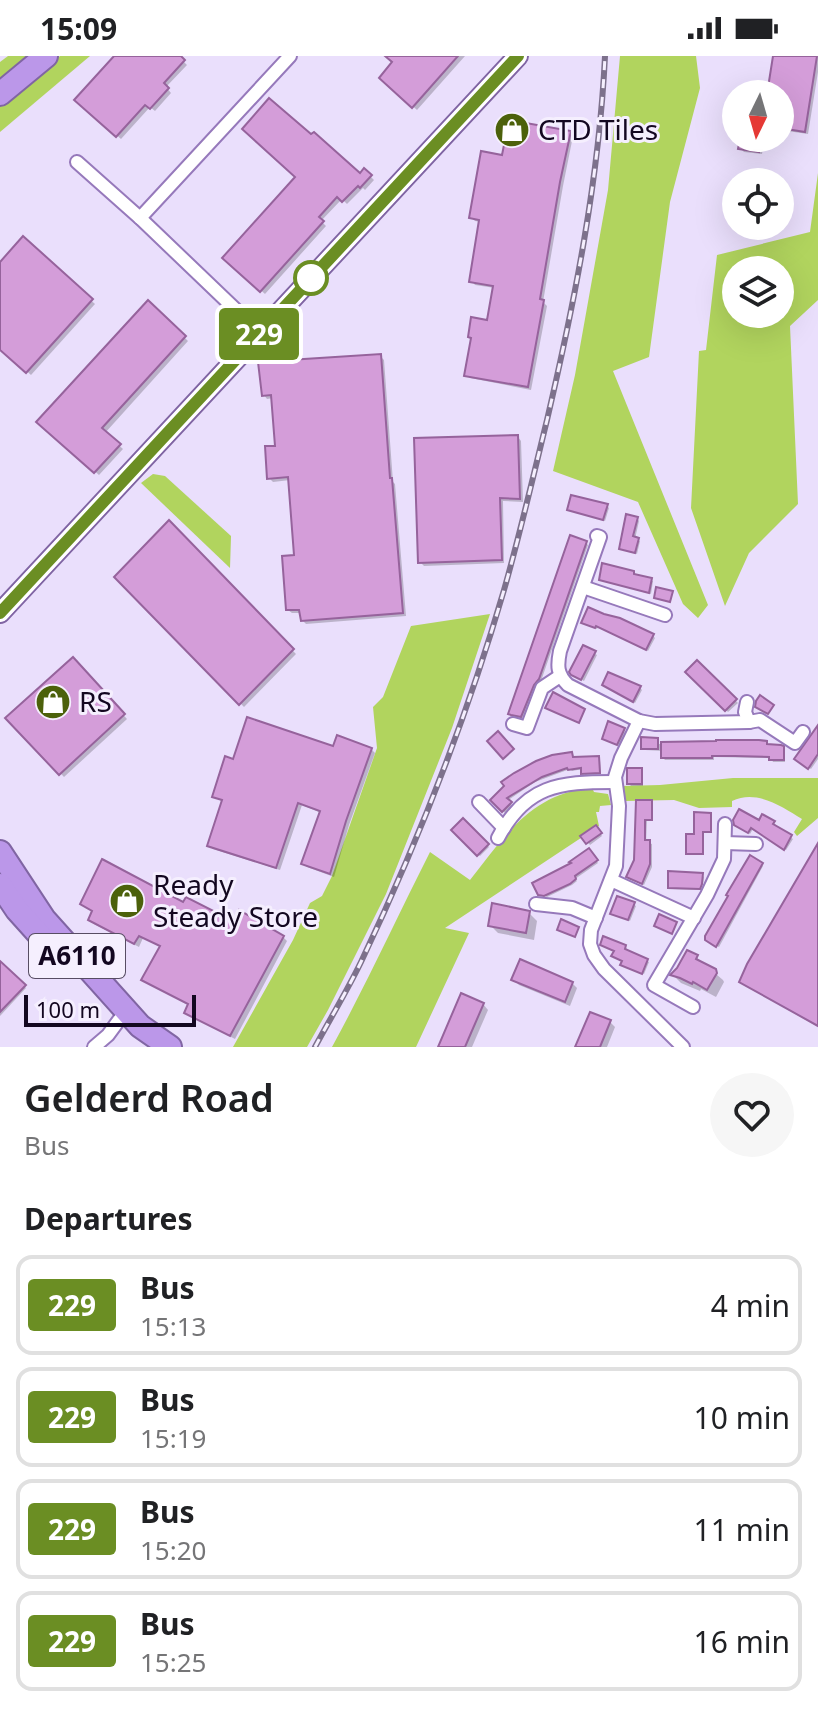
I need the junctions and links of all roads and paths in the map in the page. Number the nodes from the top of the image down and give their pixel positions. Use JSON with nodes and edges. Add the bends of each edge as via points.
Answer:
{"nodes":[{"id":1,"x":46,"y":56,"type":"edge"},
{"id":2,"x":290,"y":56,"type":"edge"},
{"id":3,"x":518,"y":56,"type":"edge"},
{"id":4,"x":0,"y":94,"type":"edge"},
{"id":5,"x":77,"y":162,"type":"dead end"},
{"id":6,"x":140,"y":218,"type":"junction"},
{"id":7,"x":260,"y":333,"type":"junction"},
{"id":8,"x":597,"y":536,"type":"dead end"},
{"id":9,"x":583,"y":587,"type":"junction"},
{"id":10,"x":0,"y":613,"type":"edge"},
{"id":11,"x":665,"y":615,"type":"dead end"},
{"id":12,"x":560,"y":676,"type":"junction"},
{"id":13,"x":747,"y":702,"type":"dead end"},
{"id":14,"x":639,"y":721,"type":"junction"},
{"id":15,"x":749,"y":722,"type":"junction"},
{"id":16,"x":513,"y":724,"type":"dead end"},
{"id":17,"x":803,"y":732,"type":"dead end"},
{"id":18,"x":614,"y":782,"type":"junction"},
{"id":19,"x":479,"y":802,"type":"dead end"},
{"id":20,"x":725,"y":824,"type":"dead end"},
{"id":21,"x":725,"y":843,"type":"junction"},
{"id":22,"x":756,"y":844,"type":"dead end"},
{"id":23,"x":0,"y":852,"type":"edge"},
{"id":24,"x":611,"y":880,"type":"junction"},
{"id":25,"x":0,"y":885,"type":"edge"},
{"id":26,"x":536,"y":904,"type":"dead end"},
{"id":27,"x":596,"y":918,"type":"junction"},
{"id":28,"x":694,"y":918,"type":"junction"},
{"id":29,"x":693,"y":1007,"type":"dead end"},
{"id":30,"x":119,"y":1020,"type":"junction"},
{"id":31,"x":94,"y":1047,"type":"edge"},
{"id":32,"x":149,"y":1047,"type":"edge"},
{"id":33,"x":170,"y":1047,"type":"edge"},
{"id":34,"x":683,"y":1047,"type":"edge"}],
"edges":[{"from":1,"to":4,"type":"highway"},
{"from":2,"to":6,"type":"street"},
{"from":3,"to":7,"type":"main road"},
{"from":5,"to":6,"type":"street"},
{"from":6,"to":7,"type":"street"},
{"from":7,"to":10,"type":"main road"},
{"from":8,"to":9,"type":"street"},
{"from":9,"to":11,"type":"street"},
{"from":9,"to":12,"type":"street","via":[[560,651]]},
{"from":12,"to":14,"type":"street"},
{"from":12,"to":16,"type":"street","via":[[542,688],[527,728]]},
{"from":13,"to":15,"type":"street"},
{"from":14,"to":15,"type":"street"},
{"from":14,"to":18,"type":"street"},
{"from":15,"to":17,"type":"street","via":[[760,720],[795,743]]},
{"from":18,"to":19,"type":"street","via":[[578,782],[541,792],[521,805],[501,833]]},
{"from":18,"to":24,"type":"street","via":[[619,806]]},
{"from":20,"to":21,"type":"street"},
{"from":21,"to":22,"type":"street"},
{"from":21,"to":28,"type":"street","via":[[724,859]]},
{"from":23,"to":33,"type":"highway","number":"A6110","via":[[44,919],[140,1026]]},
{"from":24,"to":27,"type":"street"},
{"from":24,"to":28,"type":"street"},
{"from":25,"to":30,"type":"highway","number":"A6110"},
{"from":26,"to":27,"type":"street","via":[[572,908]]},
{"from":27,"to":34,"type":"street","via":[[590,944],[594,955]]},
{"from":28,"to":29,"type":"street","via":[[654,985]]},
{"from":30,"to":31,"type":"street"},
{"from":30,"to":32,"type":"highway","number":"A6110"}]}
